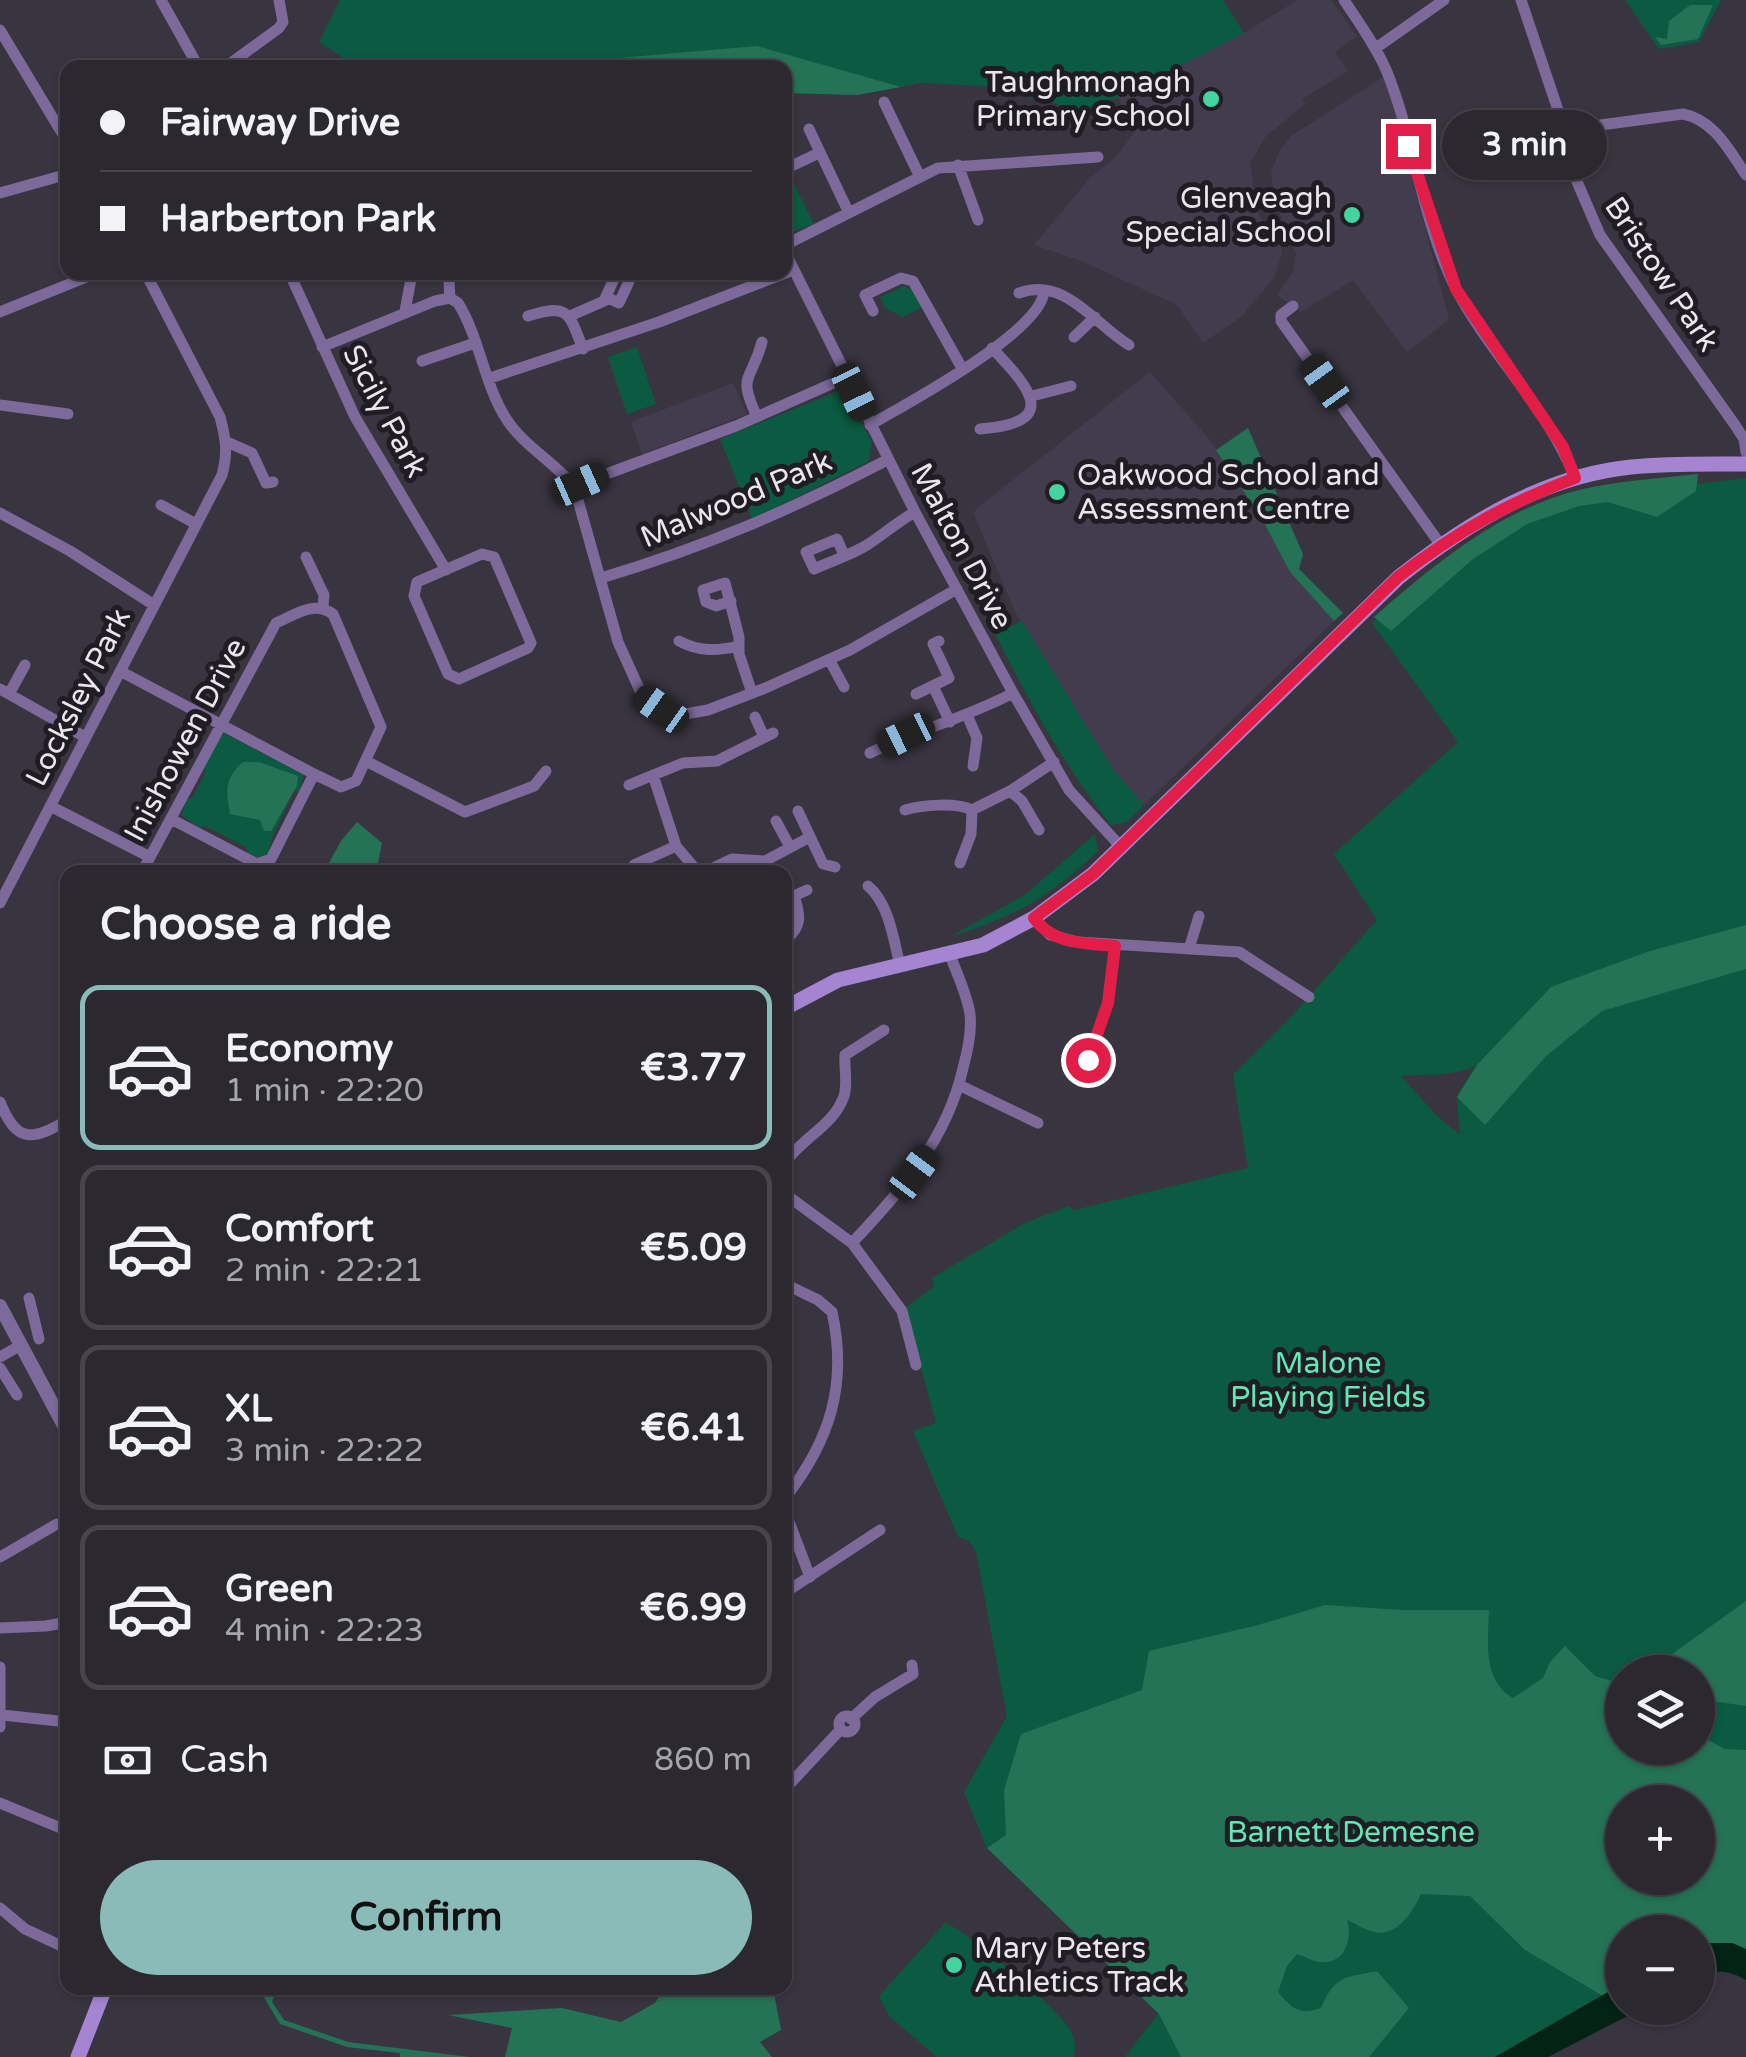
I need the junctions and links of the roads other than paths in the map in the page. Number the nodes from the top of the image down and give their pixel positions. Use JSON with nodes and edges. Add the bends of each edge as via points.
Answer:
{"nodes":[{"id":1,"x":160,"y":0,"type":"edge"},
{"id":2,"x":279,"y":0,"type":"edge"},
{"id":3,"x":1344,"y":0,"type":"edge"},
{"id":4,"x":1444,"y":0,"type":"edge"},
{"id":5,"x":1521,"y":0,"type":"edge"},
{"id":6,"x":0,"y":30,"type":"edge"},
{"id":7,"x":1376,"y":48,"type":"junction"},
{"id":8,"x":194,"y":60,"type":"edge"},
{"id":9,"x":235,"y":60,"type":"edge"},
{"id":10,"x":884,"y":102,"type":"dead end"},
{"id":11,"x":809,"y":128,"type":"dead end"},
{"id":12,"x":60,"y":130,"type":"edge"},
{"id":13,"x":1563,"y":130,"type":"junction"},
{"id":14,"x":819,"y":153,"type":"junction"},
{"id":15,"x":1098,"y":157,"type":"dead end"},
{"id":16,"x":792,"y":166,"type":"edge"},
{"id":17,"x":958,"y":166,"type":"junction"},
{"id":18,"x":1746,"y":174,"type":"edge"},
{"id":19,"x":60,"y":176,"type":"edge"},
{"id":20,"x":920,"y":177,"type":"junction"},
{"id":21,"x":0,"y":193,"type":"edge"},
{"id":22,"x":848,"y":211,"type":"junction"},
{"id":23,"x":978,"y":220,"type":"dead end"},
{"id":24,"x":792,"y":245,"type":"edge"},
{"id":25,"x":793,"y":270,"type":"edge"},
{"id":26,"x":79,"y":280,"type":"edge"},
{"id":27,"x":149,"y":280,"type":"edge"},
{"id":28,"x":292,"y":280,"type":"edge"},
{"id":29,"x":411,"y":280,"type":"edge"},
{"id":30,"x":450,"y":280,"type":"edge"},
{"id":31,"x":614,"y":280,"type":"edge"},
{"id":32,"x":630,"y":280,"type":"edge"},
{"id":33,"x":766,"y":280,"type":"edge"},
{"id":34,"x":1044,"y":292,"type":"junction"},
{"id":35,"x":1019,"y":294,"type":"dead end"},
{"id":36,"x":450,"y":298,"type":"junction"},
{"id":37,"x":606,"y":298,"type":"junction"},
{"id":38,"x":1293,"y":306,"type":"dead end"},
{"id":39,"x":405,"y":311,"type":"junction"},
{"id":40,"x":874,"y":311,"type":"dead end"},
{"id":41,"x":0,"y":312,"type":"edge"},
{"id":42,"x":528,"y":316,"type":"dead end"},
{"id":43,"x":570,"y":316,"type":"junction"},
{"id":44,"x":1095,"y":317,"type":"junction"},
{"id":45,"x":1074,"y":336,"type":"dead end"},
{"id":46,"x":475,"y":342,"type":"junction"},
{"id":47,"x":762,"y":342,"type":"dead end"},
{"id":48,"x":1129,"y":345,"type":"dead end"},
{"id":49,"x":322,"y":347,"type":"junction"},
{"id":50,"x":992,"y":348,"type":"junction"},
{"id":51,"x":583,"y":349,"type":"junction"},
{"id":52,"x":422,"y":361,"type":"dead end"},
{"id":53,"x":964,"y":370,"type":"junction"},
{"id":54,"x":847,"y":377,"type":"junction"},
{"id":55,"x":490,"y":378,"type":"junction"},
{"id":56,"x":1072,"y":386,"type":"dead end"},
{"id":57,"x":1032,"y":396,"type":"junction"},
{"id":58,"x":0,"y":405,"type":"edge"},
{"id":59,"x":68,"y":414,"type":"dead end"},
{"id":60,"x":757,"y":417,"type":"junction"},
{"id":61,"x":870,"y":425,"type":"junction"},
{"id":62,"x":980,"y":429,"type":"dead end"},
{"id":63,"x":228,"y":442,"type":"junction"},
{"id":64,"x":1746,"y":452,"type":"edge"},
{"id":65,"x":888,"y":460,"type":"junction"},
{"id":66,"x":1746,"y":464,"type":"edge"},
{"id":67,"x":1575,"y":478,"type":"junction"},
{"id":68,"x":273,"y":482,"type":"dead end"},
{"id":69,"x":574,"y":486,"type":"junction"},
{"id":70,"x":161,"y":505,"type":"dead end"},
{"id":71,"x":914,"y":512,"type":"junction"},
{"id":72,"x":0,"y":513,"type":"edge"},
{"id":73,"x":196,"y":524,"type":"junction"},
{"id":74,"x":1440,"y":544,"type":"junction"},
{"id":75,"x":844,"y":555,"type":"dead end"},
{"id":76,"x":306,"y":558,"type":"dead end"},
{"id":77,"x":446,"y":570,"type":"junction"},
{"id":78,"x":601,"y":578,"type":"junction"},
{"id":79,"x":956,"y":589,"type":"junction"},
{"id":80,"x":730,"y":601,"type":"dead end"},
{"id":81,"x":154,"y":605,"type":"junction"},
{"id":82,"x":323,"y":607,"type":"junction"},
{"id":83,"x":678,"y":641,"type":"dead end"},
{"id":84,"x":939,"y":642,"type":"dead end"},
{"id":85,"x":739,"y":646,"type":"junction"},
{"id":86,"x":830,"y":661,"type":"junction"},
{"id":87,"x":25,"y":665,"type":"dead end"},
{"id":88,"x":120,"y":671,"type":"junction"},
{"id":89,"x":844,"y":686,"type":"dead end"},
{"id":90,"x":932,"y":686,"type":"junction"},
{"id":91,"x":4,"y":692,"type":"edge"},
{"id":92,"x":1012,"y":693,"type":"junction"},
{"id":93,"x":752,"y":694,"type":"junction"},
{"id":94,"x":916,"y":694,"type":"dead end"},
{"id":95,"x":967,"y":716,"type":"junction"},
{"id":96,"x":755,"y":717,"type":"dead end"},
{"id":97,"x":950,"y":722,"type":"junction"},
{"id":98,"x":221,"y":724,"type":"junction"},
{"id":99,"x":84,"y":738,"type":"junction"},
{"id":100,"x":870,"y":753,"type":"dead end"},
{"id":101,"x":366,"y":760,"type":"junction"},
{"id":102,"x":1054,"y":762,"type":"junction"},
{"id":103,"x":973,"y":766,"type":"dead end"},
{"id":104,"x":546,"y":771,"type":"dead end"},
{"id":105,"x":314,"y":774,"type":"junction"},
{"id":106,"x":652,"y":775,"type":"junction"},
{"id":107,"x":629,"y":785,"type":"dead end"},
{"id":108,"x":1010,"y":791,"type":"junction"},
{"id":109,"x":50,"y":806,"type":"junction"},
{"id":110,"x":905,"y":810,"type":"dead end"},
{"id":111,"x":972,"y":810,"type":"junction"},
{"id":112,"x":798,"y":811,"type":"dead end"},
{"id":113,"x":171,"y":819,"type":"junction"},
{"id":114,"x":775,"y":822,"type":"dead end"},
{"id":115,"x":1039,"y":830,"type":"dead end"},
{"id":116,"x":810,"y":837,"type":"junction"},
{"id":117,"x":676,"y":846,"type":"junction"},
{"id":118,"x":1120,"y":847,"type":"junction"},
{"id":119,"x":790,"y":848,"type":"junction"},
{"id":120,"x":150,"y":857,"type":"junction"},
{"id":121,"x":636,"y":861,"type":"dead end"},
{"id":122,"x":960,"y":863,"type":"dead end"},
{"id":123,"x":146,"y":865,"type":"edge"},
{"id":124,"x":694,"y":865,"type":"edge"},
{"id":125,"x":719,"y":865,"type":"edge"},
{"id":126,"x":835,"y":867,"type":"dead end"},
{"id":127,"x":0,"y":872,"type":"edge"},
{"id":128,"x":13,"y":877,"type":"junction"},
{"id":129,"x":868,"y":886,"type":"dead end"},
{"id":130,"x":807,"y":890,"type":"dead end"},
{"id":131,"x":2,"y":898,"type":"edge"},
{"id":132,"x":1200,"y":916,"type":"dead end"},
{"id":133,"x":1040,"y":925,"type":"junction"},
{"id":134,"x":792,"y":934,"type":"edge"},
{"id":135,"x":1115,"y":946,"type":"junction"},
{"id":136,"x":1188,"y":949,"type":"junction"},
{"id":137,"x":950,"y":955,"type":"junction"},
{"id":138,"x":900,"y":966,"type":"junction"},
{"id":139,"x":1309,"y":997,"type":"dead end"},
{"id":140,"x":792,"y":1004,"type":"edge"},
{"id":141,"x":884,"y":1030,"type":"dead end"},
{"id":142,"x":1073,"y":1057,"type":"dead end"},
{"id":143,"x":1088,"y":1060,"type":"junction"},
{"id":144,"x":1103,"y":1062,"type":"dead end"},
{"id":145,"x":960,"y":1085,"type":"junction"},
{"id":146,"x":0,"y":1102,"type":"edge"},
{"id":147,"x":1038,"y":1123,"type":"dead end"},
{"id":148,"x":60,"y":1125,"type":"edge"},
{"id":149,"x":792,"y":1153,"type":"edge"},
{"id":150,"x":792,"y":1199,"type":"edge"},
{"id":151,"x":852,"y":1244,"type":"junction"},
{"id":152,"x":792,"y":1287,"type":"edge"},
{"id":153,"x":28,"y":1298,"type":"dead end"},
{"id":154,"x":0,"y":1306,"type":"edge"},
{"id":155,"x":35,"y":1324,"type":"junction"},
{"id":156,"x":39,"y":1339,"type":"dead end"},
{"id":157,"x":18,"y":1340,"type":"junction"},
{"id":158,"x":0,"y":1356,"type":"edge"},
{"id":159,"x":916,"y":1366,"type":"dead end"},
{"id":160,"x":0,"y":1368,"type":"edge"},
{"id":161,"x":18,"y":1395,"type":"dead end"},
{"id":162,"x":60,"y":1409,"type":"edge"},
{"id":163,"x":792,"y":1489,"type":"edge"},
{"id":164,"x":56,"y":1524,"type":"dead end"},
{"id":165,"x":792,"y":1529,"type":"edge"},
{"id":166,"x":880,"y":1530,"type":"dead end"},
{"id":167,"x":0,"y":1557,"type":"edge"},
{"id":168,"x":810,"y":1577,"type":"junction"},
{"id":169,"x":792,"y":1588,"type":"edge"},
{"id":170,"x":60,"y":1623,"type":"edge"},
{"id":171,"x":0,"y":1628,"type":"edge"},
{"id":172,"x":912,"y":1665,"type":"dead end"},
{"id":173,"x":0,"y":1667,"type":"edge"},
{"id":174,"x":1,"y":1721,"type":"edge"},
{"id":175,"x":60,"y":1722,"type":"edge"},
{"id":176,"x":792,"y":1780,"type":"edge"},
{"id":177,"x":0,"y":1803,"type":"edge"},
{"id":178,"x":60,"y":1828,"type":"edge"},
{"id":179,"x":0,"y":1908,"type":"edge"},
{"id":180,"x":60,"y":1945,"type":"edge"},
{"id":181,"x":101,"y":1995,"type":"edge"},
{"id":182,"x":78,"y":2057,"type":"edge"}],
"edges":[{"from":1,"to":8,"type":"street"},
{"from":2,"to":9,"type":"street","via":[[279,28]]},
{"from":3,"to":7,"type":"street"},
{"from":4,"to":7,"type":"street"},
{"from":5,"to":13,"type":"street","name":"Bristow Park"},
{"from":6,"to":12,"type":"street"},
{"from":7,"to":67,"type":"street","via":[[1456,289],[1563,447]]},
{"from":10,"to":20,"type":"street"},
{"from":11,"to":14,"type":"street"},
{"from":13,"to":18,"type":"street","via":[[1695,116]]},
{"from":13,"to":64,"type":"street","name":"Bristow Park","via":[[1600,236],[1735,425]]},
{"from":14,"to":16,"type":"street"},
{"from":14,"to":22,"type":"street"},
{"from":15,"to":17,"type":"street"},
{"from":17,"to":20,"type":"street"},
{"from":17,"to":23,"type":"street"},
{"from":19,"to":21,"type":"street"},
{"from":20,"to":22,"type":"street"},
{"from":22,"to":24,"type":"street"},
{"from":25,"to":54,"type":"street","name":"Malton Drive"},
{"from":26,"to":41,"type":"street"},
{"from":27,"to":63,"type":"street"},
{"from":28,"to":49,"type":"street","name":"Sicily Park"},
{"from":29,"to":39,"type":"street"},
{"from":30,"to":36,"type":"street"},
{"from":31,"to":37,"type":"street"},
{"from":32,"to":37,"type":"street","via":[[619,304]]},
{"from":33,"to":51,"type":"street"},
{"from":34,"to":35,"type":"street"},
{"from":34,"to":44,"type":"street","via":[[1080,304]]},
{"from":34,"to":50,"type":"street","via":[[1038,310]]},
{"from":36,"to":39,"type":"street"},
{"from":36,"to":46,"type":"street","via":[[465,313]]},
{"from":37,"to":43,"type":"street"},
{"from":38,"to":74,"type":"street","via":[[1281,322]]},
{"from":39,"to":49,"type":"street"},
{"from":40,"to":53,"type":"street","via":[[865,295],[901,278],[914,282]]},
{"from":42,"to":43,"type":"street","via":[[550,308]]},
{"from":43,"to":51,"type":"street"},
{"from":44,"to":45,"type":"street"},
{"from":44,"to":48,"type":"street"},
{"from":46,"to":52,"type":"street"},
{"from":46,"to":55,"type":"street"},
{"from":47,"to":60,"type":"street","via":[[744,389]]},
{"from":49,"to":77,"type":"street","name":"Sicily Park","via":[[355,417]]},
{"from":50,"to":53,"type":"street"},
{"from":50,"to":57,"type":"street"},
{"from":51,"to":55,"type":"street"},
{"from":53,"to":61,"type":"street"},
{"from":54,"to":60,"type":"street"},
{"from":54,"to":61,"type":"street","name":"Malton Drive"},
{"from":55,"to":69,"type":"street","via":[[506,418]]},
{"from":56,"to":57,"type":"street"},
{"from":57,"to":62,"type":"street","via":[[1023,418]]},
{"from":58,"to":59,"type":"street"},
{"from":60,"to":69,"type":"street"},
{"from":61,"to":65,"type":"street","name":"Malton Drive"},
{"from":63,"to":68,"type":"street","via":[[252,453],[266,483]]},
{"from":63,"to":73,"type":"street","name":"Locksley Park","via":[[222,475]]},
{"from":65,"to":71,"type":"street","name":"Malton Drive"},
{"from":65,"to":78,"type":"street","name":"Malwood Park","via":[[721,539]]},
{"from":66,"to":67,"type":"main road","via":[[1630,467]]},
{"from":67,"to":74,"type":"main road","via":[[1504,506]]},
{"from":69,"to":78,"type":"street"},
{"from":70,"to":73,"type":"street"},
{"from":71,"to":75,"type":"street"},
{"from":71,"to":79,"type":"street","name":"Malton Drive"},
{"from":72,"to":81,"type":"street"},
{"from":73,"to":81,"type":"street","name":"Locksley Park"},
{"from":74,"to":118,"type":"main road"},
{"from":76,"to":82,"type":"street"},
{"from":77,"to":77,"type":"street","via":[[417,582],[414,596],[448,674],[459,679],[528,648],[530,638],[494,558],[482,554]]},
{"from":78,"to":93,"type":"street","via":[[642,696],[684,714]]},
{"from":79,"to":86,"type":"street"},
{"from":79,"to":92,"type":"street","name":"Malton Drive"},
{"from":80,"to":85,"type":"street"},
{"from":81,"to":88,"type":"street","name":"Locksley Park"},
{"from":82,"to":98,"type":"street","name":"Inishowen Drive","via":[[276,624]]},
{"from":82,"to":101,"type":"street","via":[[333,614],[382,727]]},
{"from":83,"to":85,"type":"street","via":[[709,650]]},
{"from":84,"to":90,"type":"street","via":[[933,644],[948,678]]},
{"from":85,"to":93,"type":"street"},
{"from":86,"to":89,"type":"street"},
{"from":86,"to":93,"type":"street"},
{"from":87,"to":91,"type":"street"},
{"from":88,"to":98,"type":"street"},
{"from":88,"to":99,"type":"street","name":"Locksley Park"},
{"from":90,"to":94,"type":"street"},
{"from":90,"to":97,"type":"street"},
{"from":91,"to":99,"type":"street"},
{"from":92,"to":95,"type":"street"},
{"from":92,"to":102,"type":"street","name":"Malton Drive"},
{"from":95,"to":97,"type":"street"},
{"from":95,"to":103,"type":"street","via":[[977,738]]},
{"from":96,"to":106,"type":"street","via":[[768,735],[720,767],[683,764]]},
{"from":97,"to":100,"type":"street"},
{"from":98,"to":105,"type":"street"},
{"from":98,"to":113,"type":"street","name":"Inishowen Drive"},
{"from":99,"to":109,"type":"street","name":"Locksley Park"},
{"from":101,"to":104,"type":"street","via":[[465,812],[534,786]]},
{"from":101,"to":105,"type":"street","via":[[356,780],[341,787]]},
{"from":102,"to":108,"type":"street"},
{"from":102,"to":118,"type":"street","name":"Malton Drive","via":[[1069,790]]},
{"from":105,"to":113,"type":"street","via":[[271,858],[257,864]]},
{"from":106,"to":107,"type":"street"},
{"from":106,"to":117,"type":"street"},
{"from":108,"to":111,"type":"street"},
{"from":108,"to":115,"type":"street"},
{"from":109,"to":120,"type":"street"},
{"from":109,"to":128,"type":"street","name":"Locksley Park"},
{"from":110,"to":111,"type":"street"},
{"from":111,"to":122,"type":"street"},
{"from":112,"to":116,"type":"street"},
{"from":113,"to":120,"type":"street","name":"Inishowen Drive"},
{"from":114,"to":119,"type":"street"},
{"from":116,"to":119,"type":"street"},
{"from":116,"to":126,"type":"street","via":[[824,864]]},
{"from":117,"to":121,"type":"street"},
{"from":117,"to":124,"type":"street"},
{"from":118,"to":133,"type":"main road","via":[[1048,908]]},
{"from":119,"to":125,"type":"street","via":[[765,861]]},
{"from":120,"to":123,"type":"street","name":"Inishowen Drive"},
{"from":127,"to":128,"type":"street"},
{"from":128,"to":131,"type":"street","name":"Locksley Park"},
{"from":129,"to":138,"type":"street","via":[[891,928]]},
{"from":130,"to":134,"type":"street","via":[[794,896],[801,916]]},
{"from":132,"to":136,"type":"street"},
{"from":133,"to":135,"type":"street","via":[[1057,938]]},
{"from":133,"to":137,"type":"main road"},
{"from":135,"to":136,"type":"street"},
{"from":135,"to":143,"type":"street","via":[[1108,1003]]},
{"from":136,"to":139,"type":"street","via":[[1239,952]]},
{"from":137,"to":138,"type":"main road"},
{"from":137,"to":145,"type":"street","via":[[970,1011]]},
{"from":138,"to":140,"type":"main road","via":[[838,980]]},
{"from":141,"to":149,"type":"street","via":[[845,1055],[844,1097],[827,1123]]},
{"from":142,"to":143,"type":"street"},
{"from":143,"to":144,"type":"street"},
{"from":145,"to":147,"type":"street"},
{"from":145,"to":151,"type":"street","via":[[931,1151]]},
{"from":146,"to":148,"type":"street","via":[[25,1136]]},
{"from":150,"to":151,"type":"street"},
{"from":151,"to":159,"type":"street","via":[[902,1311]]},
{"from":152,"to":163,"type":"street","via":[[832,1312],[838,1353],[828,1427]]},
{"from":153,"to":155,"type":"street"},
{"from":154,"to":157,"type":"street"},
{"from":155,"to":156,"type":"street"},
{"from":155,"to":157,"type":"street"},
{"from":157,"to":158,"type":"street"},
{"from":157,"to":162,"type":"street"},
{"from":160,"to":161,"type":"street"},
{"from":164,"to":167,"type":"street"},
{"from":165,"to":168,"type":"street"},
{"from":166,"to":168,"type":"street"},
{"from":168,"to":169,"type":"street"},
{"from":170,"to":171,"type":"street"},
{"from":172,"to":176,"type":"street","via":[[913,1674],[841,1719],[840,1729]]},
{"from":173,"to":174,"type":"street"},
{"from":174,"to":175,"type":"street"},
{"from":177,"to":178,"type":"street"},
{"from":179,"to":180,"type":"street"},
{"from":181,"to":182,"type":"main road"}]}
